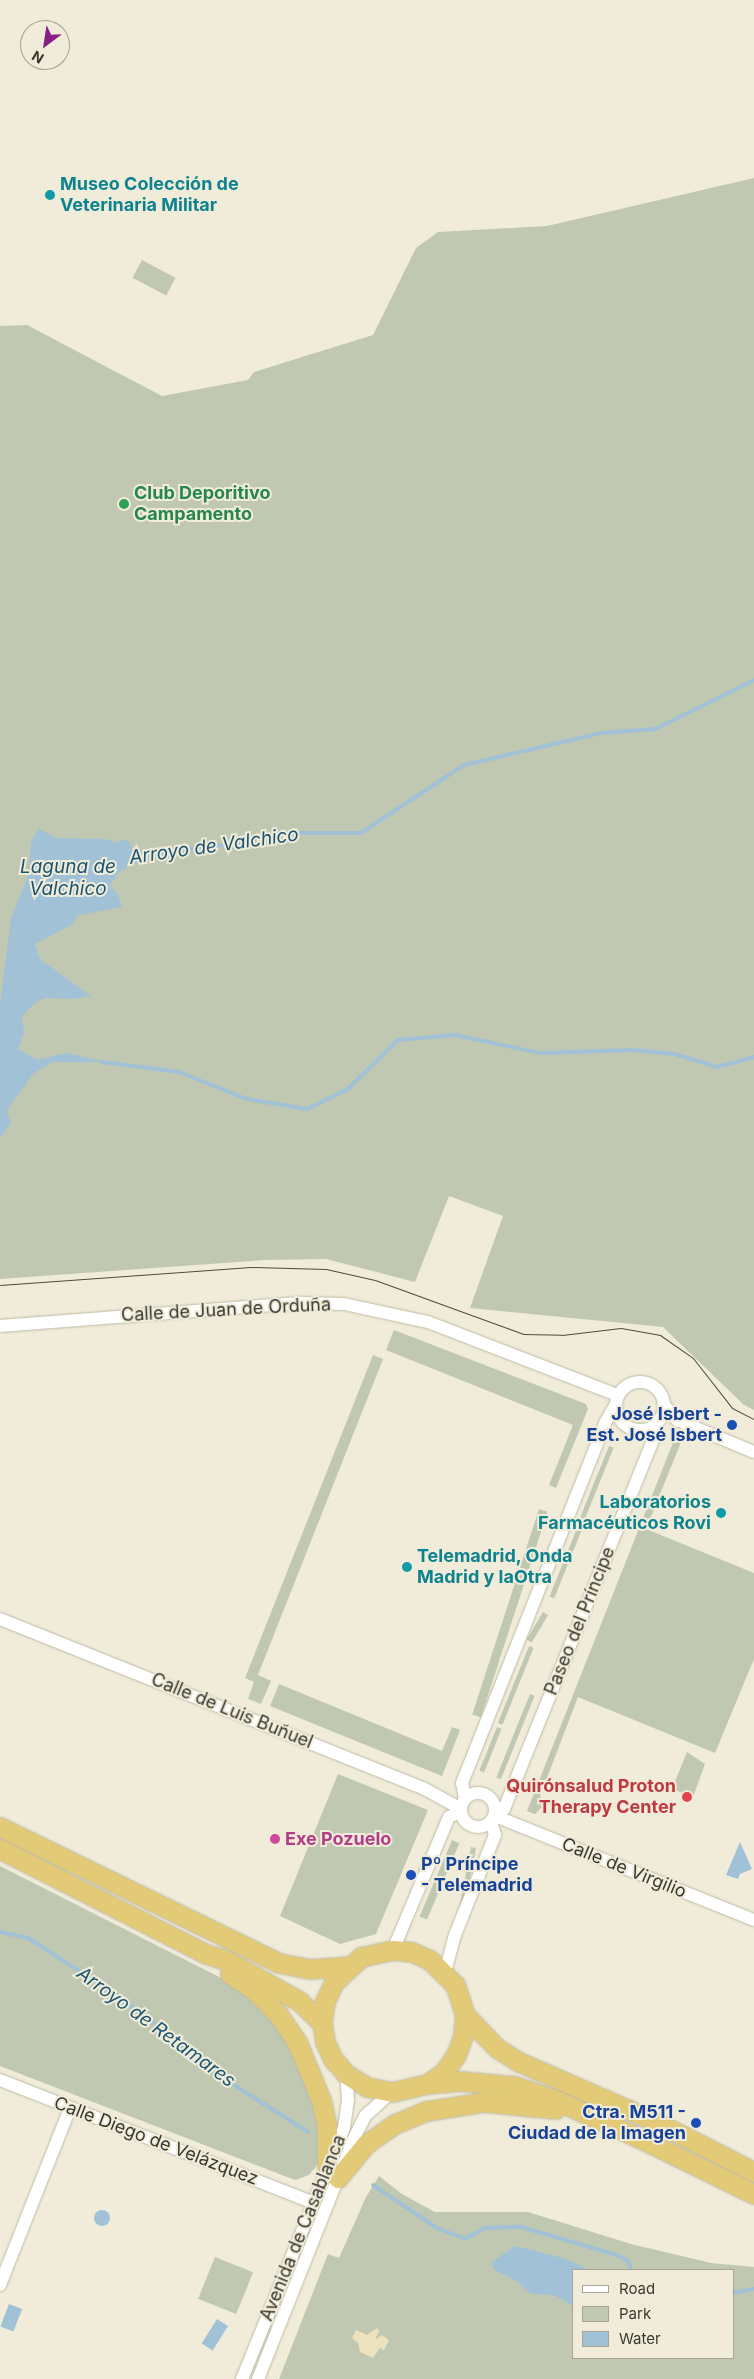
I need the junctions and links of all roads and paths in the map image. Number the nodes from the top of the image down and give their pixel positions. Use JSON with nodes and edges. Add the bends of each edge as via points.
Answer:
{"nodes":[{"id":1,"x":0,"y":1326,"type":"edge"},
{"id":2,"x":616,"y":1400,"type":"junction"},
{"id":3,"x":665,"y":1406,"type":"junction"},
{"id":4,"x":656,"y":1424,"type":"junction"},
{"id":5,"x":754,"y":1452,"type":"edge"},
{"id":6,"x":0,"y":1619,"type":"edge"},
{"id":7,"x":462,"y":1806,"type":"junction"},
{"id":8,"x":494,"y":1817,"type":"junction"},
{"id":9,"x":0,"y":1827,"type":"edge"},
{"id":10,"x":0,"y":1849,"type":"edge"},
{"id":11,"x":754,"y":1920,"type":"edge"},
{"id":12,"x":393,"y":1950,"type":"junction"},
{"id":13,"x":206,"y":1954,"type":"junction"},
{"id":14,"x":348,"y":1966,"type":"junction"},
{"id":15,"x":445,"y":1972,"type":"junction"},
{"id":16,"x":465,"y":2015,"type":"junction"},
{"id":17,"x":322,"y":2023,"type":"junction"},
{"id":18,"x":346,"y":2074,"type":"junction"},
{"id":19,"x":0,"y":2080,"type":"edge"},
{"id":20,"x":427,"y":2084,"type":"junction"},
{"id":21,"x":392,"y":2092,"type":"junction"},
{"id":22,"x":70,"y":2108,"type":"junction"},
{"id":23,"x":582,"y":2114,"type":"junction"},
{"id":24,"x":332,"y":2172,"type":"junction"},
{"id":25,"x":754,"y":2172,"type":"edge"},
{"id":26,"x":754,"y":2194,"type":"edge"},
{"id":27,"x":312,"y":2202,"type":"junction"},
{"id":28,"x":0,"y":2285,"type":"edge"},
{"id":29,"x":242,"y":2379,"type":"edge"},
{"id":30,"x":258,"y":2379,"type":"edge"}],
"edges":[{"from":1,"to":2,"type":"street","name":"Calle de Juan de Orduña","via":[[302,1304],[344,1304],[428,1322]]},
{"from":2,"to":3,"type":"street","via":[[626,1385],[639,1381],[652,1384],[661,1393]]},
{"from":2,"to":4,"type":"street","via":[[618,1417],[630,1428],[646,1430]]},
{"from":2,"to":7,"type":"street","via":[[462,1783]]},
{"from":3,"to":4,"type":"street"},
{"from":3,"to":5,"type":"street","via":[[677,1420]]},
{"from":4,"to":8,"type":"street","name":"Paseo del Príncipe","via":[[653,1440],[504,1809]]},
{"from":6,"to":7,"type":"street","name":"Calle de Luis Buñuel"},
{"from":7,"to":8,"type":"street","via":[[468,1824],[476,1827]]},
{"from":7,"to":8,"type":"street","via":[[472,1794],[489,1796]]},
{"from":7,"to":12,"type":"street","via":[[449,1818]]},
{"from":8,"to":11,"type":"street","name":"Calle de Virgilio"},
{"from":8,"to":15,"type":"street","via":[[495,1835],[455,1935]]},
{"from":9,"to":14,"type":"highway","via":[[279,1963],[309,1969]]},
{"from":10,"to":13,"type":"highway"},
{"from":12,"to":14,"type":"highway","via":[[369,1954]]},
{"from":12,"to":15,"type":"highway","via":[[412,1952]]},
{"from":13,"to":17,"type":"highway","via":[[226,1960],[285,1992]]},
{"from":13,"to":24,"type":"highway","via":[[253,1989],[278,2014],[297,2042],[323,2109]]},
{"from":14,"to":17,"type":"highway","via":[[334,1982],[325,2001]]},
{"from":15,"to":16,"type":"highway","via":[[462,2000]]},
{"from":16,"to":20,"type":"highway","via":[[463,2036],[456,2055],[444,2072]]},
{"from":16,"to":25,"type":"highway","via":[[497,2048],[516,2061],[652,2120]]},
{"from":17,"to":18,"type":"highway","via":[[325,2042],[333,2059]]},
{"from":18,"to":21,"type":"highway","via":[[367,2087]]},
{"from":18,"to":24,"type":"street","name":"Avenida de Casablanca","via":[[348,2112]]},
{"from":19,"to":22,"type":"street","name":"Calle Diego de Velázquez"},
{"from":20,"to":21,"type":"highway"},
{"from":20,"to":23,"type":"highway","via":[[469,2081],[515,2086],[556,2100]]},
{"from":21,"to":24,"type":"street","name":"Avenida de Casablanca","via":[[365,2116]]},
{"from":22,"to":27,"type":"street","name":"Calle Diego de Velázquez"},
{"from":22,"to":28,"type":"street"},
{"from":23,"to":24,"type":"highway","via":[[516,2103],[446,2106],[395,2124]]},
{"from":23,"to":26,"type":"highway","via":[[708,2169]]},
{"from":24,"to":27,"type":"street","name":"Avenida de Casablanca"},
{"from":24,"to":30,"type":"street","name":"Avenida de Casablanca"},
{"from":27,"to":29,"type":"street","name":"Avenida de Casablanca"}]}
